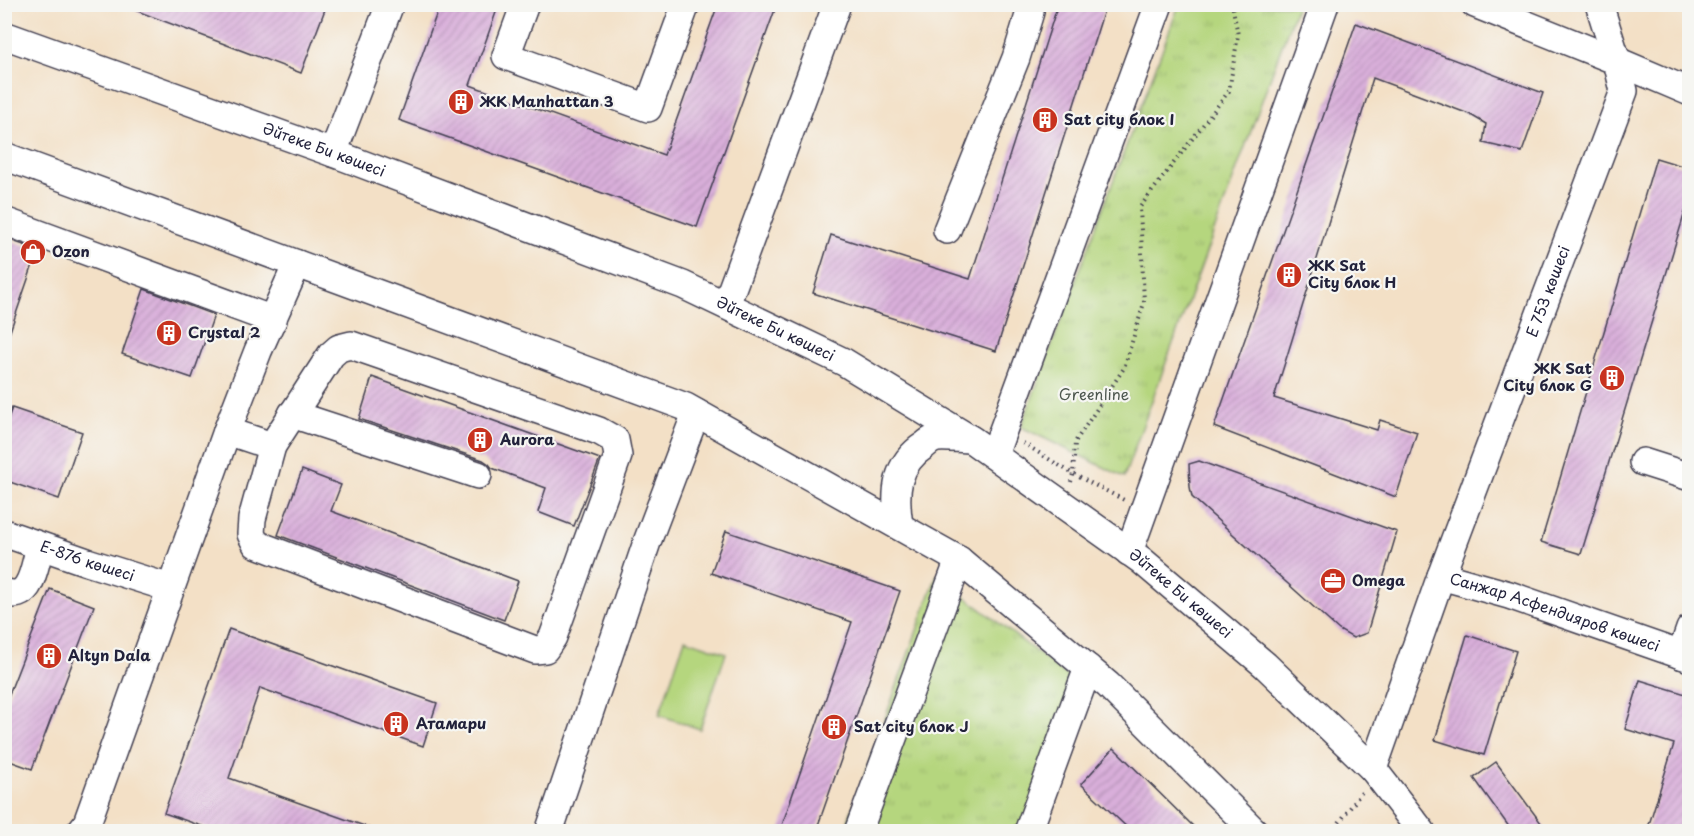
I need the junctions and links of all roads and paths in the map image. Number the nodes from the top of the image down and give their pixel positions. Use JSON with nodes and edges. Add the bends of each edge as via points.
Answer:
{"nodes":[{"id":1,"x":390,"y":4,"type":"edge"},
{"id":2,"x":525,"y":4,"type":"edge"},
{"id":3,"x":686,"y":4,"type":"edge"},
{"id":4,"x":1028,"y":4,"type":"edge"},
{"id":5,"x":1159,"y":4,"type":"edge"},
{"id":6,"x":1232,"y":4,"type":"edge"},
{"id":7,"x":1325,"y":4,"type":"edge"},
{"id":8,"x":1475,"y":4,"type":"edge"},
{"id":9,"x":1599,"y":4,"type":"edge"},
{"id":10,"x":835,"y":5,"type":"edge"},
{"id":11,"x":4,"y":35,"type":"edge"},
{"id":12,"x":1617,"y":61,"type":"junction"},
{"id":13,"x":1689,"y":92,"type":"edge"},
{"id":14,"x":333,"y":153,"type":"junction"},
{"id":15,"x":4,"y":156,"type":"edge"},
{"id":16,"x":4,"y":221,"type":"edge"},
{"id":17,"x":948,"y":230,"type":"dead end"},
{"id":18,"x":297,"y":264,"type":"junction"},
{"id":19,"x":726,"y":305,"type":"junction"},
{"id":20,"x":273,"y":320,"type":"junction"},
{"id":21,"x":696,"y":412,"type":"junction"},
{"id":22,"x":292,"y":414,"type":"junction"},
{"id":23,"x":227,"y":431,"type":"junction"},
{"id":24,"x":1015,"y":438,"type":"dead end"},
{"id":25,"x":972,"y":440,"type":"junction"},
{"id":26,"x":272,"y":446,"type":"junction"},
{"id":27,"x":994,"y":455,"type":"junction"},
{"id":28,"x":1643,"y":462,"type":"dead end"},
{"id":29,"x":1073,"y":474,"type":"junction"},
{"id":30,"x":478,"y":475,"type":"dead end"},
{"id":31,"x":1689,"y":477,"type":"edge"},
{"id":32,"x":1129,"y":502,"type":"dead end"},
{"id":33,"x":1065,"y":505,"type":"junction"},
{"id":34,"x":899,"y":525,"type":"junction"},
{"id":35,"x":4,"y":533,"type":"edge"},
{"id":36,"x":40,"y":547,"type":"junction"},
{"id":37,"x":1129,"y":552,"type":"junction"},
{"id":38,"x":959,"y":560,"type":"junction"},
{"id":39,"x":1441,"y":576,"type":"junction"},
{"id":40,"x":170,"y":588,"type":"junction"},
{"id":41,"x":4,"y":592,"type":"edge"},
{"id":42,"x":1689,"y":629,"type":"edge"},
{"id":43,"x":1685,"y":656,"type":"edge"},
{"id":44,"x":1088,"y":668,"type":"junction"},
{"id":45,"x":1374,"y":771,"type":"junction"},
{"id":46,"x":80,"y":831,"type":"edge"},
{"id":47,"x":549,"y":831,"type":"edge"},
{"id":48,"x":858,"y":831,"type":"edge"},
{"id":49,"x":1028,"y":831,"type":"edge"},
{"id":50,"x":1255,"y":831,"type":"edge"},
{"id":51,"x":1332,"y":831,"type":"edge"},
{"id":52,"x":1422,"y":831,"type":"edge"}],
"edges":[{"from":1,"to":14,"type":"street"},
{"from":2,"to":3,"type":"street","via":[[506,56],[648,108]]},
{"from":4,"to":17,"type":"street","via":[[1030,12],[1016,58]]},
{"from":5,"to":27,"type":"street"},
{"from":6,"to":29,"type":"path","via":[[1238,35],[1229,91],[1140,207],[1144,303],[1124,368],[1076,442]]},
{"from":7,"to":37,"type":"street"},
{"from":8,"to":12,"type":"street"},
{"from":9,"to":12,"type":"street","name":"Е 753 көшесі"},
{"from":10,"to":19,"type":"street"},
{"from":11,"to":14,"type":"street","name":"Әйтеке Би көшесі"},
{"from":12,"to":13,"type":"street"},
{"from":12,"to":39,"type":"street","name":"Е 753 көшесі","via":[[1624,91]]},
{"from":14,"to":19,"type":"street","name":"Әйтеке Би көшесі"},
{"from":15,"to":18,"type":"street"},
{"from":16,"to":20,"type":"street"},
{"from":18,"to":20,"type":"street"},
{"from":18,"to":21,"type":"street"},
{"from":19,"to":25,"type":"street","name":"Әйтеке Би көшесі","via":[[844,362]]},
{"from":20,"to":23,"type":"street"},
{"from":21,"to":34,"type":"street"},
{"from":21,"to":47,"type":"street","via":[[647,542]]},
{"from":22,"to":26,"type":"street"},
{"from":22,"to":26,"type":"street","via":[[331,355],[351,345],[599,431],[615,440],[618,456],[553,637],[545,649],[535,650],[256,544],[251,534],[252,519]]},
{"from":22,"to":30,"type":"street"},
{"from":23,"to":26,"type":"street"},
{"from":23,"to":40,"type":"street"},
{"from":24,"to":29,"type":"path"},
{"from":25,"to":27,"type":"street","name":"Әйтеке Би көшесі"},
{"from":25,"to":34,"type":"street","via":[[935,438],[916,450],[904,464],[899,479]]},
{"from":27,"to":33,"type":"street","name":"Әйтеке Би көшесі"},
{"from":28,"to":31,"type":"street"},
{"from":29,"to":32,"type":"path"},
{"from":29,"to":33,"type":"path"},
{"from":33,"to":37,"type":"street","name":"Әйтеке Би көшесі"},
{"from":34,"to":38,"type":"street"},
{"from":35,"to":36,"type":"street","name":"Е-876 көшесі"},
{"from":36,"to":40,"type":"street","name":"Е-876 көшесі"},
{"from":36,"to":41,"type":"street","via":[[29,584],[22,593],[13,596]]},
{"from":37,"to":45,"type":"street","name":"Әйтеке Би көшесі","via":[[1265,665]]},
{"from":38,"to":44,"type":"street"},
{"from":38,"to":48,"type":"street"},
{"from":39,"to":43,"type":"street","name":"Санжар Асфендияров көшесі","via":[[1509,595]]},
{"from":39,"to":45,"type":"street","name":"Санжар Асфендияров көшесі"},
{"from":40,"to":46,"type":"street","via":[[87,823]]},
{"from":42,"to":43,"type":"street"},
{"from":44,"to":49,"type":"street"},
{"from":44,"to":50,"type":"street"},
{"from":45,"to":51,"type":"path"},
{"from":45,"to":52,"type":"street","name":"Әйтеке Би көшесі"}]}
